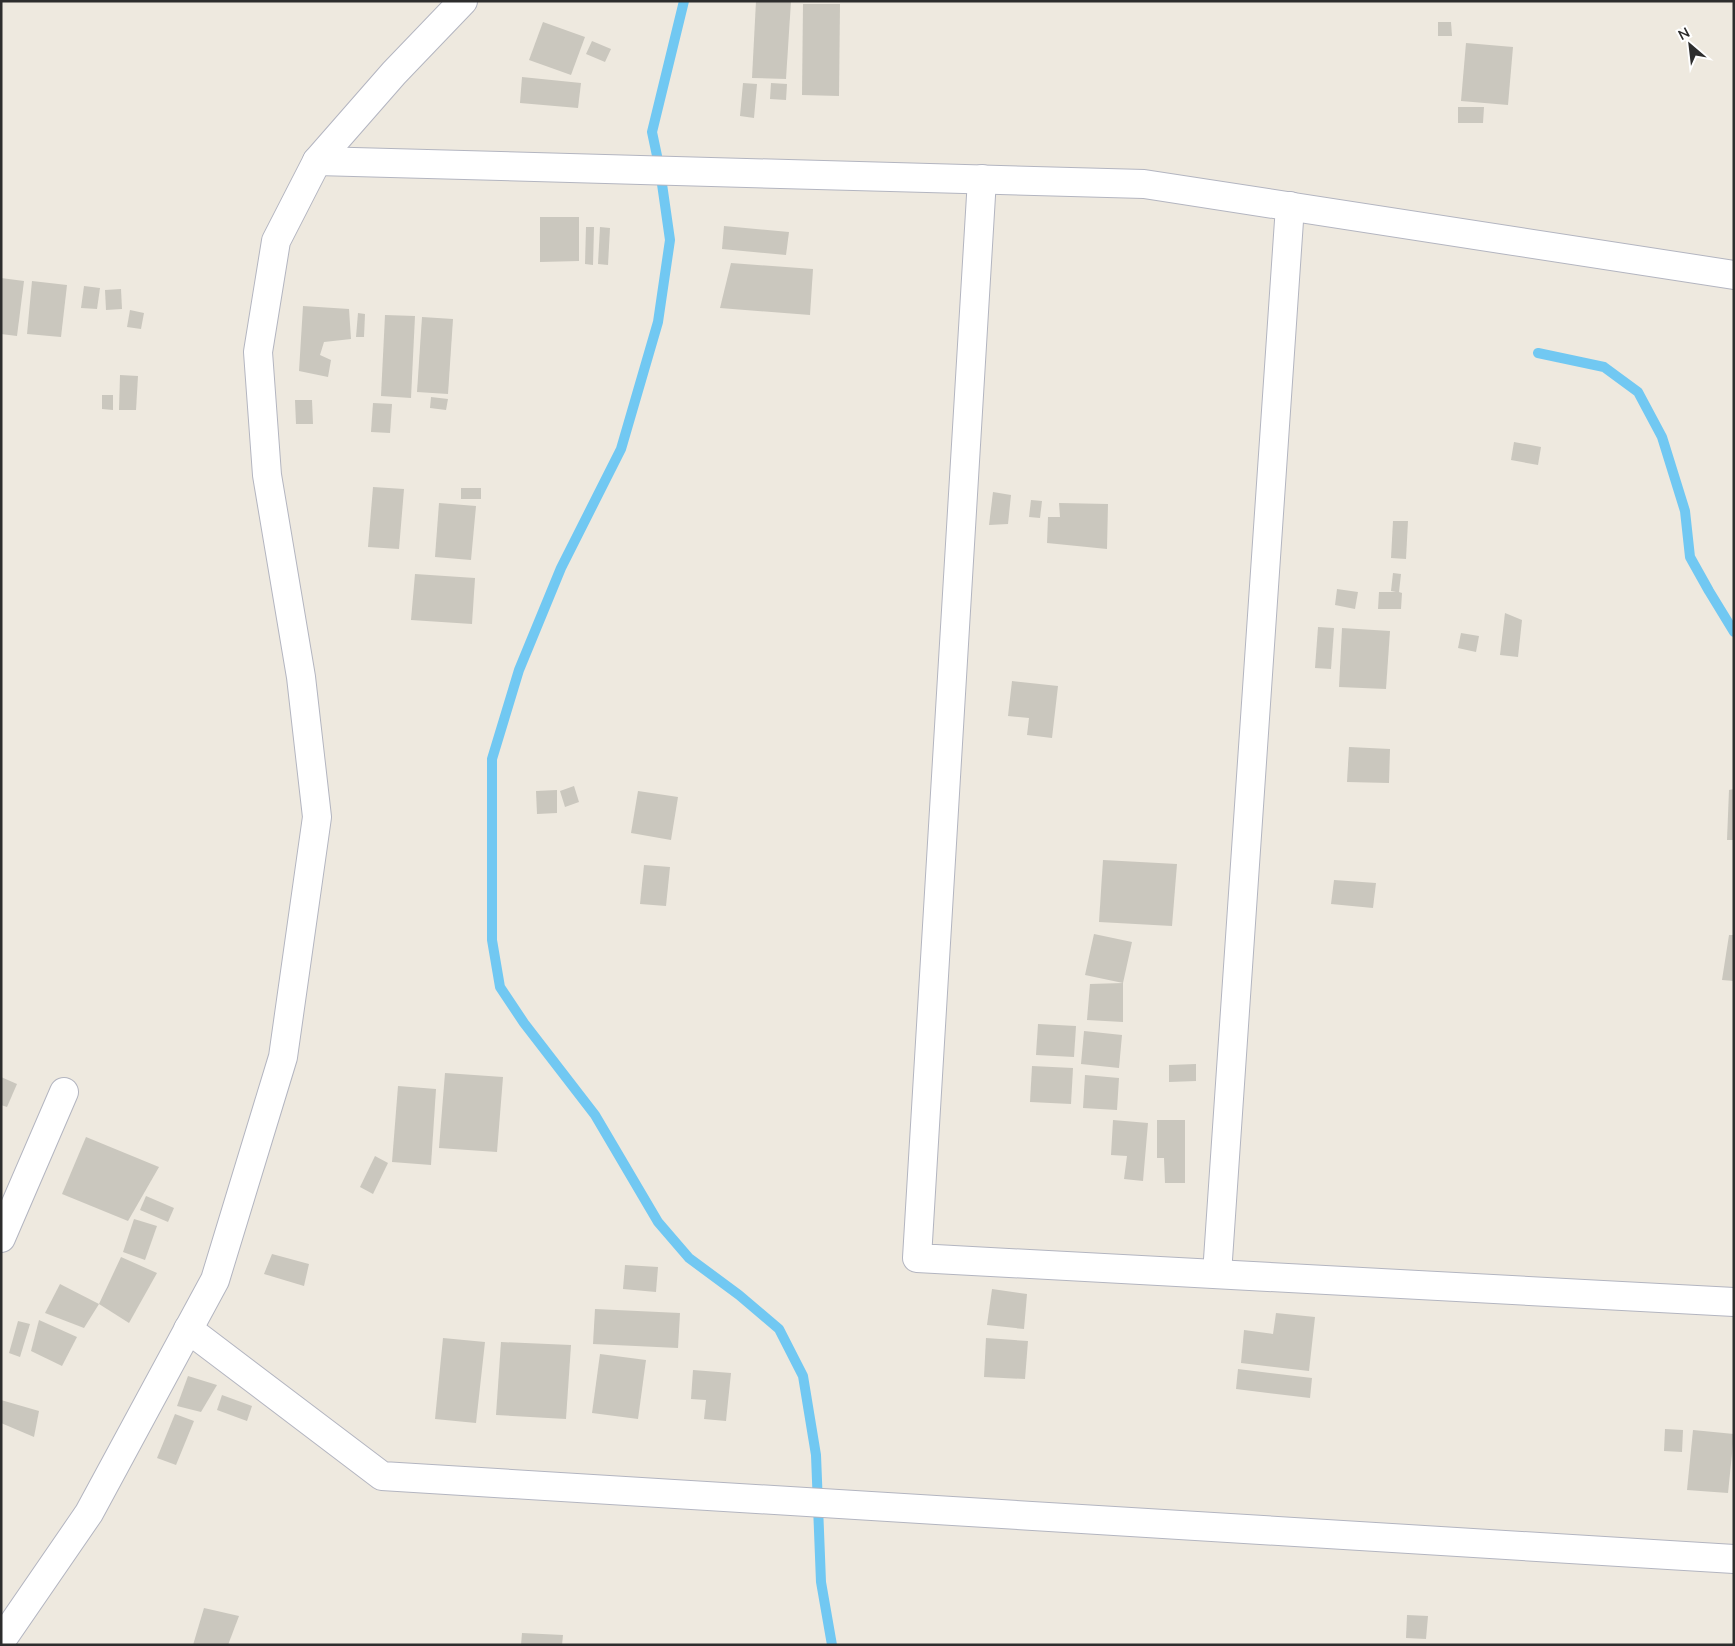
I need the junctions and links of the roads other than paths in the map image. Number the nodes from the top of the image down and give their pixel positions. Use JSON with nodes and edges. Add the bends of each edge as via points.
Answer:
{"nodes":[{"id":1,"x":462,"y":1,"type":"edge"},
{"id":2,"x":317,"y":161,"type":"junction"},
{"id":3,"x":982,"y":179,"type":"junction"},
{"id":4,"x":1290,"y":206,"type":"junction"},
{"id":5,"x":1734,"y":275,"type":"edge"},
{"id":6,"x":64,"y":1092,"type":"dead end"},
{"id":7,"x":1,"y":1238,"type":"edge"},
{"id":8,"x":1217,"y":1274,"type":"junction"},
{"id":9,"x":1734,"y":1302,"type":"edge"},
{"id":10,"x":188,"y":1329,"type":"junction"},
{"id":11,"x":1734,"y":1559,"type":"edge"},
{"id":12,"x":1,"y":1641,"type":"edge"}],
"edges":[{"from":1,"to":2,"type":"street"},
{"from":2,"to":3,"type":"street"},
{"from":2,"to":10,"type":"street","via":[[276,241],[258,352],[267,475],[301,677],[317,817],[283,1057],[215,1280]]},
{"from":3,"to":4,"type":"street","via":[[1144,184]]},
{"from":3,"to":8,"type":"street","via":[[917,1258]]},
{"from":4,"to":5,"type":"street"},
{"from":4,"to":8,"type":"street"},
{"from":6,"to":7,"type":"street"},
{"from":8,"to":9,"type":"street"},
{"from":10,"to":11,"type":"street","via":[[382,1476]]},
{"from":10,"to":12,"type":"street","via":[[88,1513]]}]}
